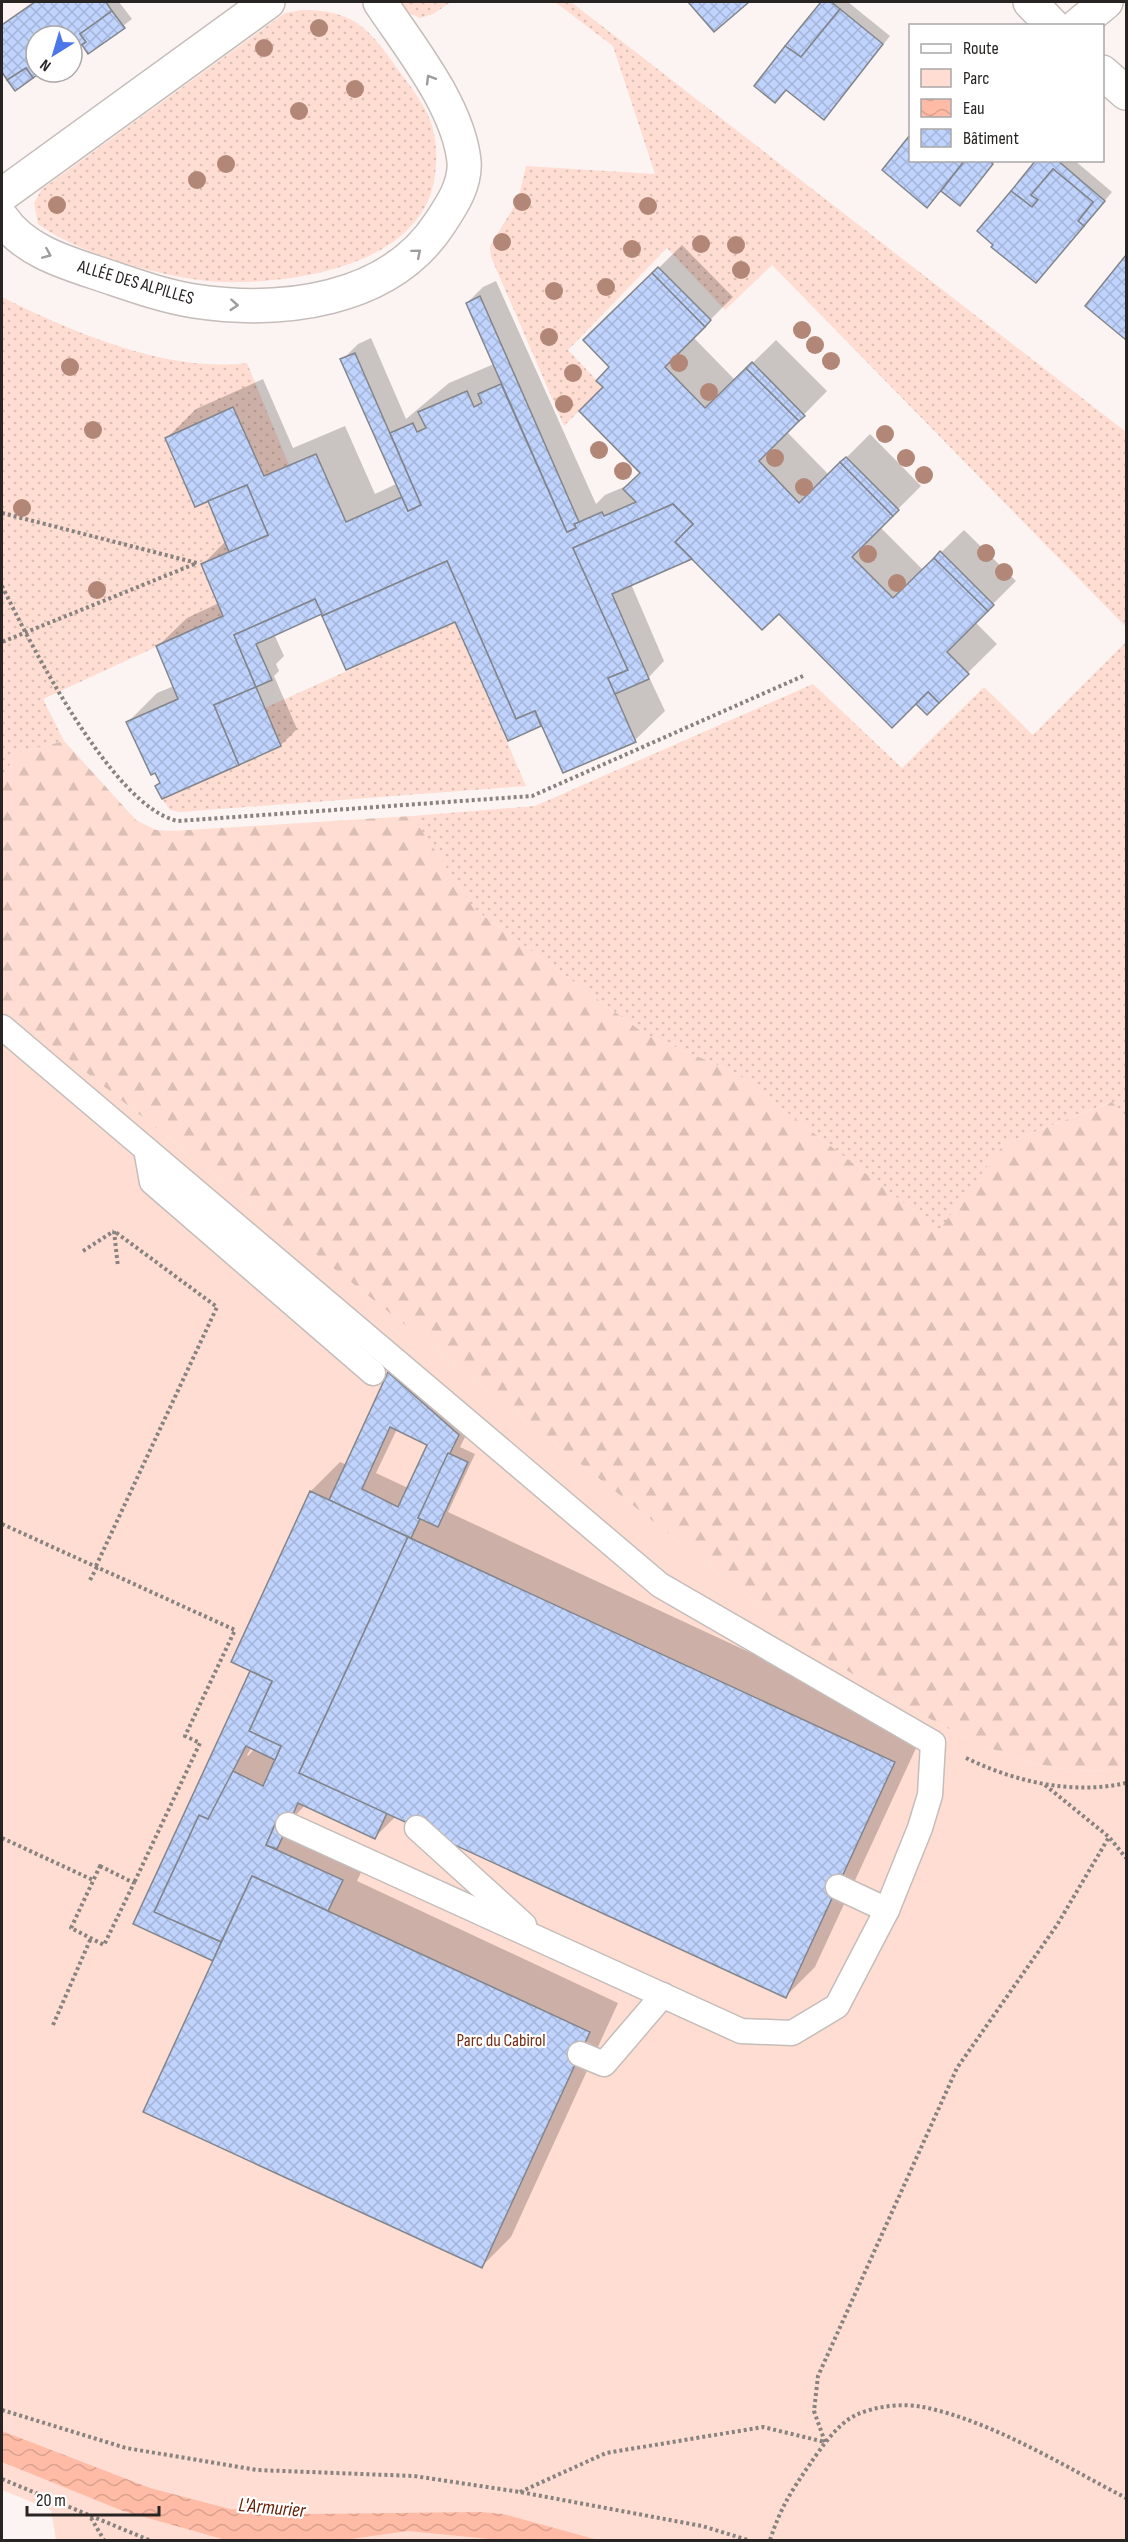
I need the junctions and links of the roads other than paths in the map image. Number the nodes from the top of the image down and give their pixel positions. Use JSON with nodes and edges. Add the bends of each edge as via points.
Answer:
{"nodes":[{"id":1,"x":268,"y":2,"type":"edge"},
{"id":2,"x":380,"y":2,"type":"edge"},
{"id":3,"x":1030,"y":2,"type":"edge"},
{"id":4,"x":1106,"y":2,"type":"edge"},
{"id":5,"x":1051,"y":24,"type":"edge"},
{"id":6,"x":1079,"y":24,"type":"edge"},
{"id":7,"x":1104,"y":74,"type":"edge"},
{"id":8,"x":1126,"y":93,"type":"edge"},
{"id":9,"x":7,"y":180,"type":"edge"},
{"id":10,"x":2,"y":218,"type":"edge"},
{"id":11,"x":2,"y":1027,"type":"edge"},
{"id":12,"x":146,"y":1149,"type":"junction"},
{"id":13,"x":374,"y":1372,"type":"dead end"},
{"id":14,"x":288,"y":1825,"type":"dead end"},
{"id":15,"x":417,"y":1828,"type":"dead end"},
{"id":16,"x":838,"y":1887,"type":"dead end"},
{"id":17,"x":887,"y":1910,"type":"junction"},
{"id":18,"x":540,"y":1940,"type":"junction"},
{"id":19,"x":663,"y":1995,"type":"junction"},
{"id":20,"x":580,"y":2054,"type":"dead end"}],
"edges":[{"from":1,"to":9,"type":"street"},
{"from":10,"to":2,"type":"street","name":"ALLÉE DES ALPILLES","one_way":true,"via":[[8,228],[39,251],[194,301],[257,306],[317,300],[345,293],[389,273],[426,245],[453,204],[462,183],[464,162],[458,131],[430,78]]},
{"from":3,"to":5,"type":"street"},
{"from":4,"to":6,"type":"street"},
{"from":7,"to":8,"type":"street"},
{"from":11,"to":12,"type":"lane"},
{"from":12,"to":13,"type":"lane","via":[[152,1182]]},
{"from":12,"to":17,"type":"lane","via":[[660,1585],[933,1743],[930,1795]]},
{"from":14,"to":18,"type":"lane"},
{"from":15,"to":18,"type":"lane"},
{"from":16,"to":17,"type":"lane"},
{"from":17,"to":19,"type":"lane","via":[[837,2006],[792,2033],[741,2031]]},
{"from":18,"to":19,"type":"lane"},
{"from":19,"to":20,"type":"lane","via":[[604,2064]]}]}
